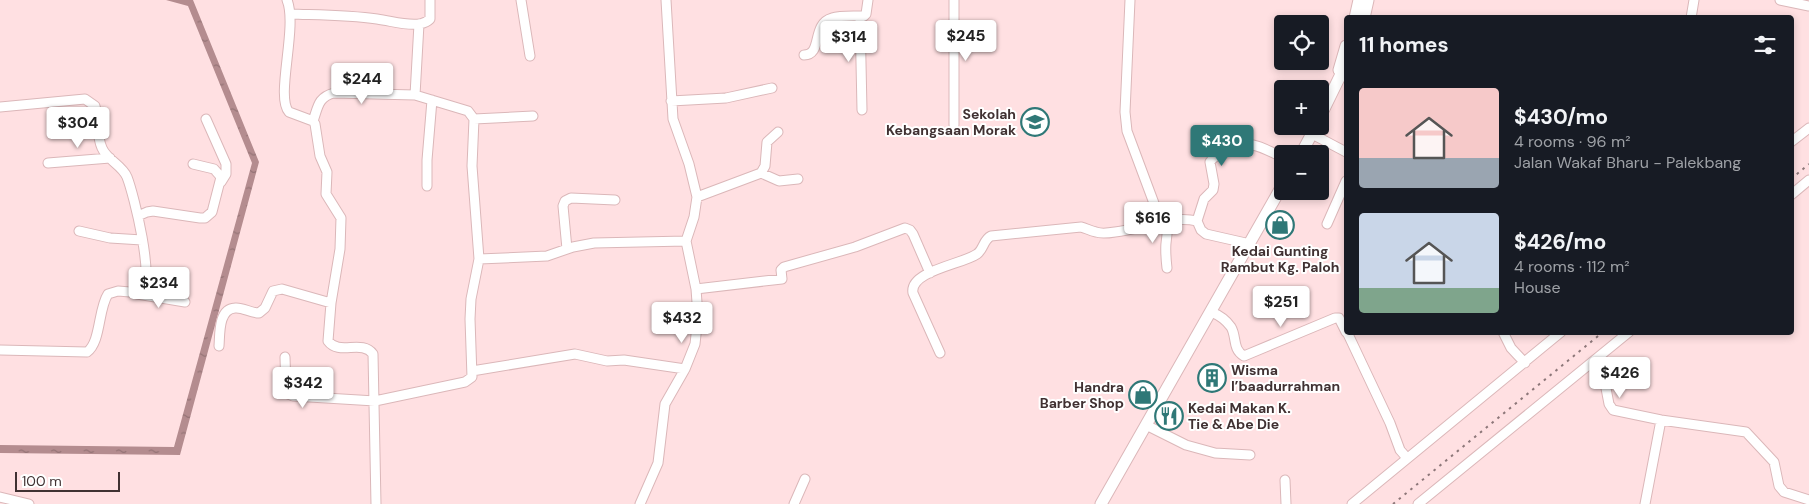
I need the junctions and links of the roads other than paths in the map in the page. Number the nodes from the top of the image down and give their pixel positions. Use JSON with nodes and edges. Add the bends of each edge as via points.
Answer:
{"nodes":[{"id":1,"x":287,"y":0,"type":"edge"},
{"id":2,"x":430,"y":0,"type":"edge"},
{"id":3,"x":521,"y":0,"type":"edge"},
{"id":4,"x":666,"y":0,"type":"edge"},
{"id":5,"x":868,"y":0,"type":"edge"},
{"id":6,"x":954,"y":0,"type":"edge"},
{"id":7,"x":1130,"y":0,"type":"edge"},
{"id":8,"x":1694,"y":0,"type":"edge"},
{"id":9,"x":1780,"y":0,"type":"edge"},
{"id":10,"x":1361,"y":1,"type":"edge"},
{"id":11,"x":1809,"y":6,"type":"edge"},
{"id":12,"x":291,"y":14,"type":"junction"},
{"id":13,"x":1358,"y":15,"type":"edge"},
{"id":14,"x":1692,"y":15,"type":"edge"},
{"id":15,"x":860,"y":16,"type":"junction"},
{"id":16,"x":419,"y":24,"type":"junction"},
{"id":17,"x":1344,"y":52,"type":"edge"},
{"id":18,"x":804,"y":55,"type":"dead end"},
{"id":19,"x":530,"y":56,"type":"dead end"},
{"id":20,"x":1344,"y":68,"type":"edge"},
{"id":21,"x":772,"y":88,"type":"dead end"},
{"id":22,"x":1332,"y":91,"type":"junction"},
{"id":23,"x":415,"y":96,"type":"junction"},
{"id":24,"x":1329,"y":98,"type":"edge"},
{"id":25,"x":432,"y":100,"type":"junction"},
{"id":26,"x":671,"y":101,"type":"junction"},
{"id":27,"x":0,"y":107,"type":"edge"},
{"id":28,"x":862,"y":110,"type":"dead end"},
{"id":29,"x":532,"y":116,"type":"dead end"},
{"id":30,"x":206,"y":119,"type":"dead end"},
{"id":31,"x":474,"y":119,"type":"junction"},
{"id":32,"x":313,"y":121,"type":"junction"},
{"id":33,"x":954,"y":124,"type":"dead end"},
{"id":34,"x":1809,"y":128,"type":"edge"},
{"id":35,"x":778,"y":132,"type":"dead end"},
{"id":36,"x":1321,"y":135,"type":"edge"},
{"id":37,"x":1794,"y":140,"type":"edge"},
{"id":38,"x":1344,"y":151,"type":"edge"},
{"id":39,"x":1274,"y":154,"type":"edge"},
{"id":40,"x":110,"y":158,"type":"junction"},
{"id":41,"x":48,"y":164,"type":"dead end"},
{"id":42,"x":193,"y":164,"type":"dead end"},
{"id":43,"x":761,"y":173,"type":"junction"},
{"id":44,"x":798,"y":179,"type":"dead end"},
{"id":45,"x":1809,"y":180,"type":"edge"},
{"id":46,"x":220,"y":182,"type":"junction"},
{"id":47,"x":427,"y":186,"type":"dead end"},
{"id":48,"x":1344,"y":186,"type":"edge"},
{"id":49,"x":1794,"y":192,"type":"edge"},
{"id":50,"x":697,"y":197,"type":"junction"},
{"id":51,"x":615,"y":200,"type":"dead end"},
{"id":52,"x":1274,"y":200,"type":"edge"},
{"id":53,"x":138,"y":216,"type":"junction"},
{"id":54,"x":1197,"y":221,"type":"junction"},
{"id":55,"x":1166,"y":222,"type":"junction"},
{"id":56,"x":1327,"y":224,"type":"dead end"},
{"id":57,"x":79,"y":232,"type":"dead end"},
{"id":58,"x":142,"y":240,"type":"junction"},
{"id":59,"x":686,"y":241,"type":"junction"},
{"id":60,"x":1250,"y":244,"type":"junction"},
{"id":61,"x":567,"y":249,"type":"junction"},
{"id":62,"x":479,"y":259,"type":"junction"},
{"id":63,"x":1167,"y":268,"type":"dead end"},
{"id":64,"x":930,"y":273,"type":"junction"},
{"id":65,"x":696,"y":288,"type":"junction"},
{"id":66,"x":137,"y":294,"type":"junction"},
{"id":67,"x":185,"y":302,"type":"dead end"},
{"id":68,"x":331,"y":302,"type":"junction"},
{"id":69,"x":1211,"y":312,"type":"junction"},
{"id":70,"x":1344,"y":328,"type":"edge"},
{"id":71,"x":1347,"y":335,"type":"edge"},
{"id":72,"x":1504,"y":335,"type":"edge"},
{"id":73,"x":1558,"y":335,"type":"edge"},
{"id":74,"x":1626,"y":335,"type":"edge"},
{"id":75,"x":219,"y":346,"type":"dead end"},
{"id":76,"x":0,"y":350,"type":"edge"},
{"id":77,"x":940,"y":353,"type":"dead end"},
{"id":78,"x":285,"y":357,"type":"dead end"},
{"id":79,"x":1600,"y":357,"type":"junction"},
{"id":80,"x":1525,"y":363,"type":"junction"},
{"id":81,"x":685,"y":368,"type":"junction"},
{"id":82,"x":472,"y":371,"type":"junction"},
{"id":83,"x":374,"y":401,"type":"junction"},
{"id":84,"x":1661,"y":420,"type":"junction"},
{"id":85,"x":1146,"y":425,"type":"junction"},
{"id":86,"x":1250,"y":455,"type":"dead end"},
{"id":87,"x":1407,"y":458,"type":"junction"},
{"id":88,"x":805,"y":479,"type":"dead end"},
{"id":89,"x":1285,"y":480,"type":"dead end"},
{"id":90,"x":0,"y":497,"type":"edge"},
{"id":91,"x":1809,"y":500,"type":"edge"},
{"id":92,"x":29,"y":504,"type":"edge"},
{"id":93,"x":376,"y":504,"type":"edge"},
{"id":94,"x":640,"y":504,"type":"edge"},
{"id":95,"x":794,"y":504,"type":"edge"},
{"id":96,"x":1101,"y":504,"type":"edge"},
{"id":97,"x":1286,"y":504,"type":"edge"},
{"id":98,"x":1352,"y":504,"type":"edge"},
{"id":99,"x":1418,"y":504,"type":"edge"},
{"id":100,"x":1645,"y":504,"type":"edge"}],
"edges":[{"from":1,"to":12,"type":"street"},
{"from":2,"to":16,"type":"street","via":[[430,19]]},
{"from":3,"to":19,"type":"street"},
{"from":4,"to":26,"type":"street"},
{"from":5,"to":15,"type":"street","via":[[866,14]]},
{"from":6,"to":33,"type":"street"},
{"from":7,"to":55,"type":"street","via":[[1127,131]]},
{"from":8,"to":14,"type":"street"},
{"from":9,"to":11,"type":"street"},
{"from":10,"to":13,"type":"main road"},
{"from":12,"to":16,"type":"street"},
{"from":12,"to":32,"type":"street","via":[[284,90],[286,105],[289,112]]},
{"from":15,"to":18,"type":"street","via":[[831,18],[820,29],[814,52]]},
{"from":15,"to":28,"type":"street"},
{"from":16,"to":23,"type":"street"},
{"from":17,"to":22,"type":"main road"},
{"from":20,"to":22,"type":"main road"},
{"from":21,"to":26,"type":"street","via":[[726,98]]},
{"from":22,"to":24,"type":"main road"},
{"from":23,"to":25,"type":"street"},
{"from":23,"to":32,"type":"street","via":[[325,95]]},
{"from":25,"to":31,"type":"street","via":[[468,111]]},
{"from":25,"to":47,"type":"street"},
{"from":26,"to":50,"type":"street"},
{"from":27,"to":40,"type":"street","via":[[89,101],[95,106],[102,150]]},
{"from":29,"to":31,"type":"street"},
{"from":30,"to":46,"type":"street","via":[[226,164],[226,174]]},
{"from":31,"to":62,"type":"street","via":[[472,166]]},
{"from":32,"to":68,"type":"street","via":[[326,170],[327,195],[341,217],[340,249]]},
{"from":34,"to":37,"type":"street"},
{"from":35,"to":43,"type":"street","via":[[767,142],[765,166]]},
{"from":36,"to":38,"type":"street"},
{"from":39,"to":54,"type":"street","via":[[1249,145],[1212,157],[1213,190],[1204,199]]},
{"from":40,"to":41,"type":"street"},
{"from":40,"to":53,"type":"street","via":[[126,176]]},
{"from":42,"to":46,"type":"street","via":[[214,170],[221,177]]},
{"from":43,"to":44,"type":"street","via":[[779,181]]},
{"from":43,"to":50,"type":"street"},
{"from":45,"to":49,"type":"street"},
{"from":46,"to":53,"type":"street","via":[[212,212],[205,218],[153,211]]},
{"from":48,"to":56,"type":"street"},
{"from":50,"to":59,"type":"street"},
{"from":51,"to":61,"type":"street","via":[[571,198],[565,201]]},
{"from":52,"to":60,"type":"main road"},
{"from":53,"to":58,"type":"street"},
{"from":54,"to":55,"type":"street"},
{"from":54,"to":60,"type":"street","via":[[1206,234]]},
{"from":55,"to":63,"type":"street"},
{"from":55,"to":64,"type":"street","via":[[1116,232],[1094,232],[1081,227],[997,234],[987,238],[977,254]]},
{"from":57,"to":58,"type":"street"},
{"from":58,"to":66,"type":"street","via":[[147,284],[144,292]]},
{"from":59,"to":61,"type":"street","via":[[594,244]]},
{"from":59,"to":65,"type":"street"},
{"from":60,"to":69,"type":"main road"},
{"from":61,"to":62,"type":"street","via":[[547,256]]},
{"from":62,"to":82,"type":"street","via":[[471,299]]},
{"from":64,"to":65,"type":"street","via":[[913,234],[905,228],[784,267],[782,279]]},
{"from":64,"to":77,"type":"street","via":[[917,280],[912,288]]},
{"from":65,"to":81,"type":"street","via":[[695,344]]},
{"from":66,"to":67,"type":"street"},
{"from":66,"to":76,"type":"street","via":[[118,291],[108,294],[93,345],[87,352]]},
{"from":68,"to":75,"type":"street","via":[[282,289],[273,291],[259,313],[234,308],[226,311]]},
{"from":68,"to":83,"type":"street","via":[[328,341],[336,348],[364,348],[373,354]]},
{"from":69,"to":70,"type":"street","via":[[1231,328],[1238,353],[1244,356],[1334,318],[1339,318]]},
{"from":69,"to":85,"type":"main road"},
{"from":71,"to":87,"type":"street","via":[[1400,450]]},
{"from":72,"to":80,"type":"street"},
{"from":73,"to":80,"type":"street"},
{"from":74,"to":79,"type":"street"},
{"from":78,"to":83,"type":"street","via":[[286,389],[290,396]]},
{"from":79,"to":84,"type":"street","via":[[1611,408]]},
{"from":79,"to":99,"type":"street"},
{"from":80,"to":87,"type":"street"},
{"from":81,"to":82,"type":"street","via":[[624,360],[607,361],[575,354]]},
{"from":81,"to":94,"type":"street","via":[[666,404],[658,463]]},
{"from":82,"to":83,"type":"street","via":[[472,377],[465,382]]},
{"from":83,"to":93,"type":"street"},
{"from":84,"to":91,"type":"street","via":[[1746,432],[1774,462],[1784,492]]},
{"from":84,"to":100,"type":"street"},
{"from":85,"to":86,"type":"street","via":[[1186,445]]},
{"from":85,"to":96,"type":"main road"},
{"from":87,"to":98,"type":"street"},
{"from":88,"to":95,"type":"street"},
{"from":89,"to":97,"type":"street"},
{"from":90,"to":92,"type":"street"}]}
